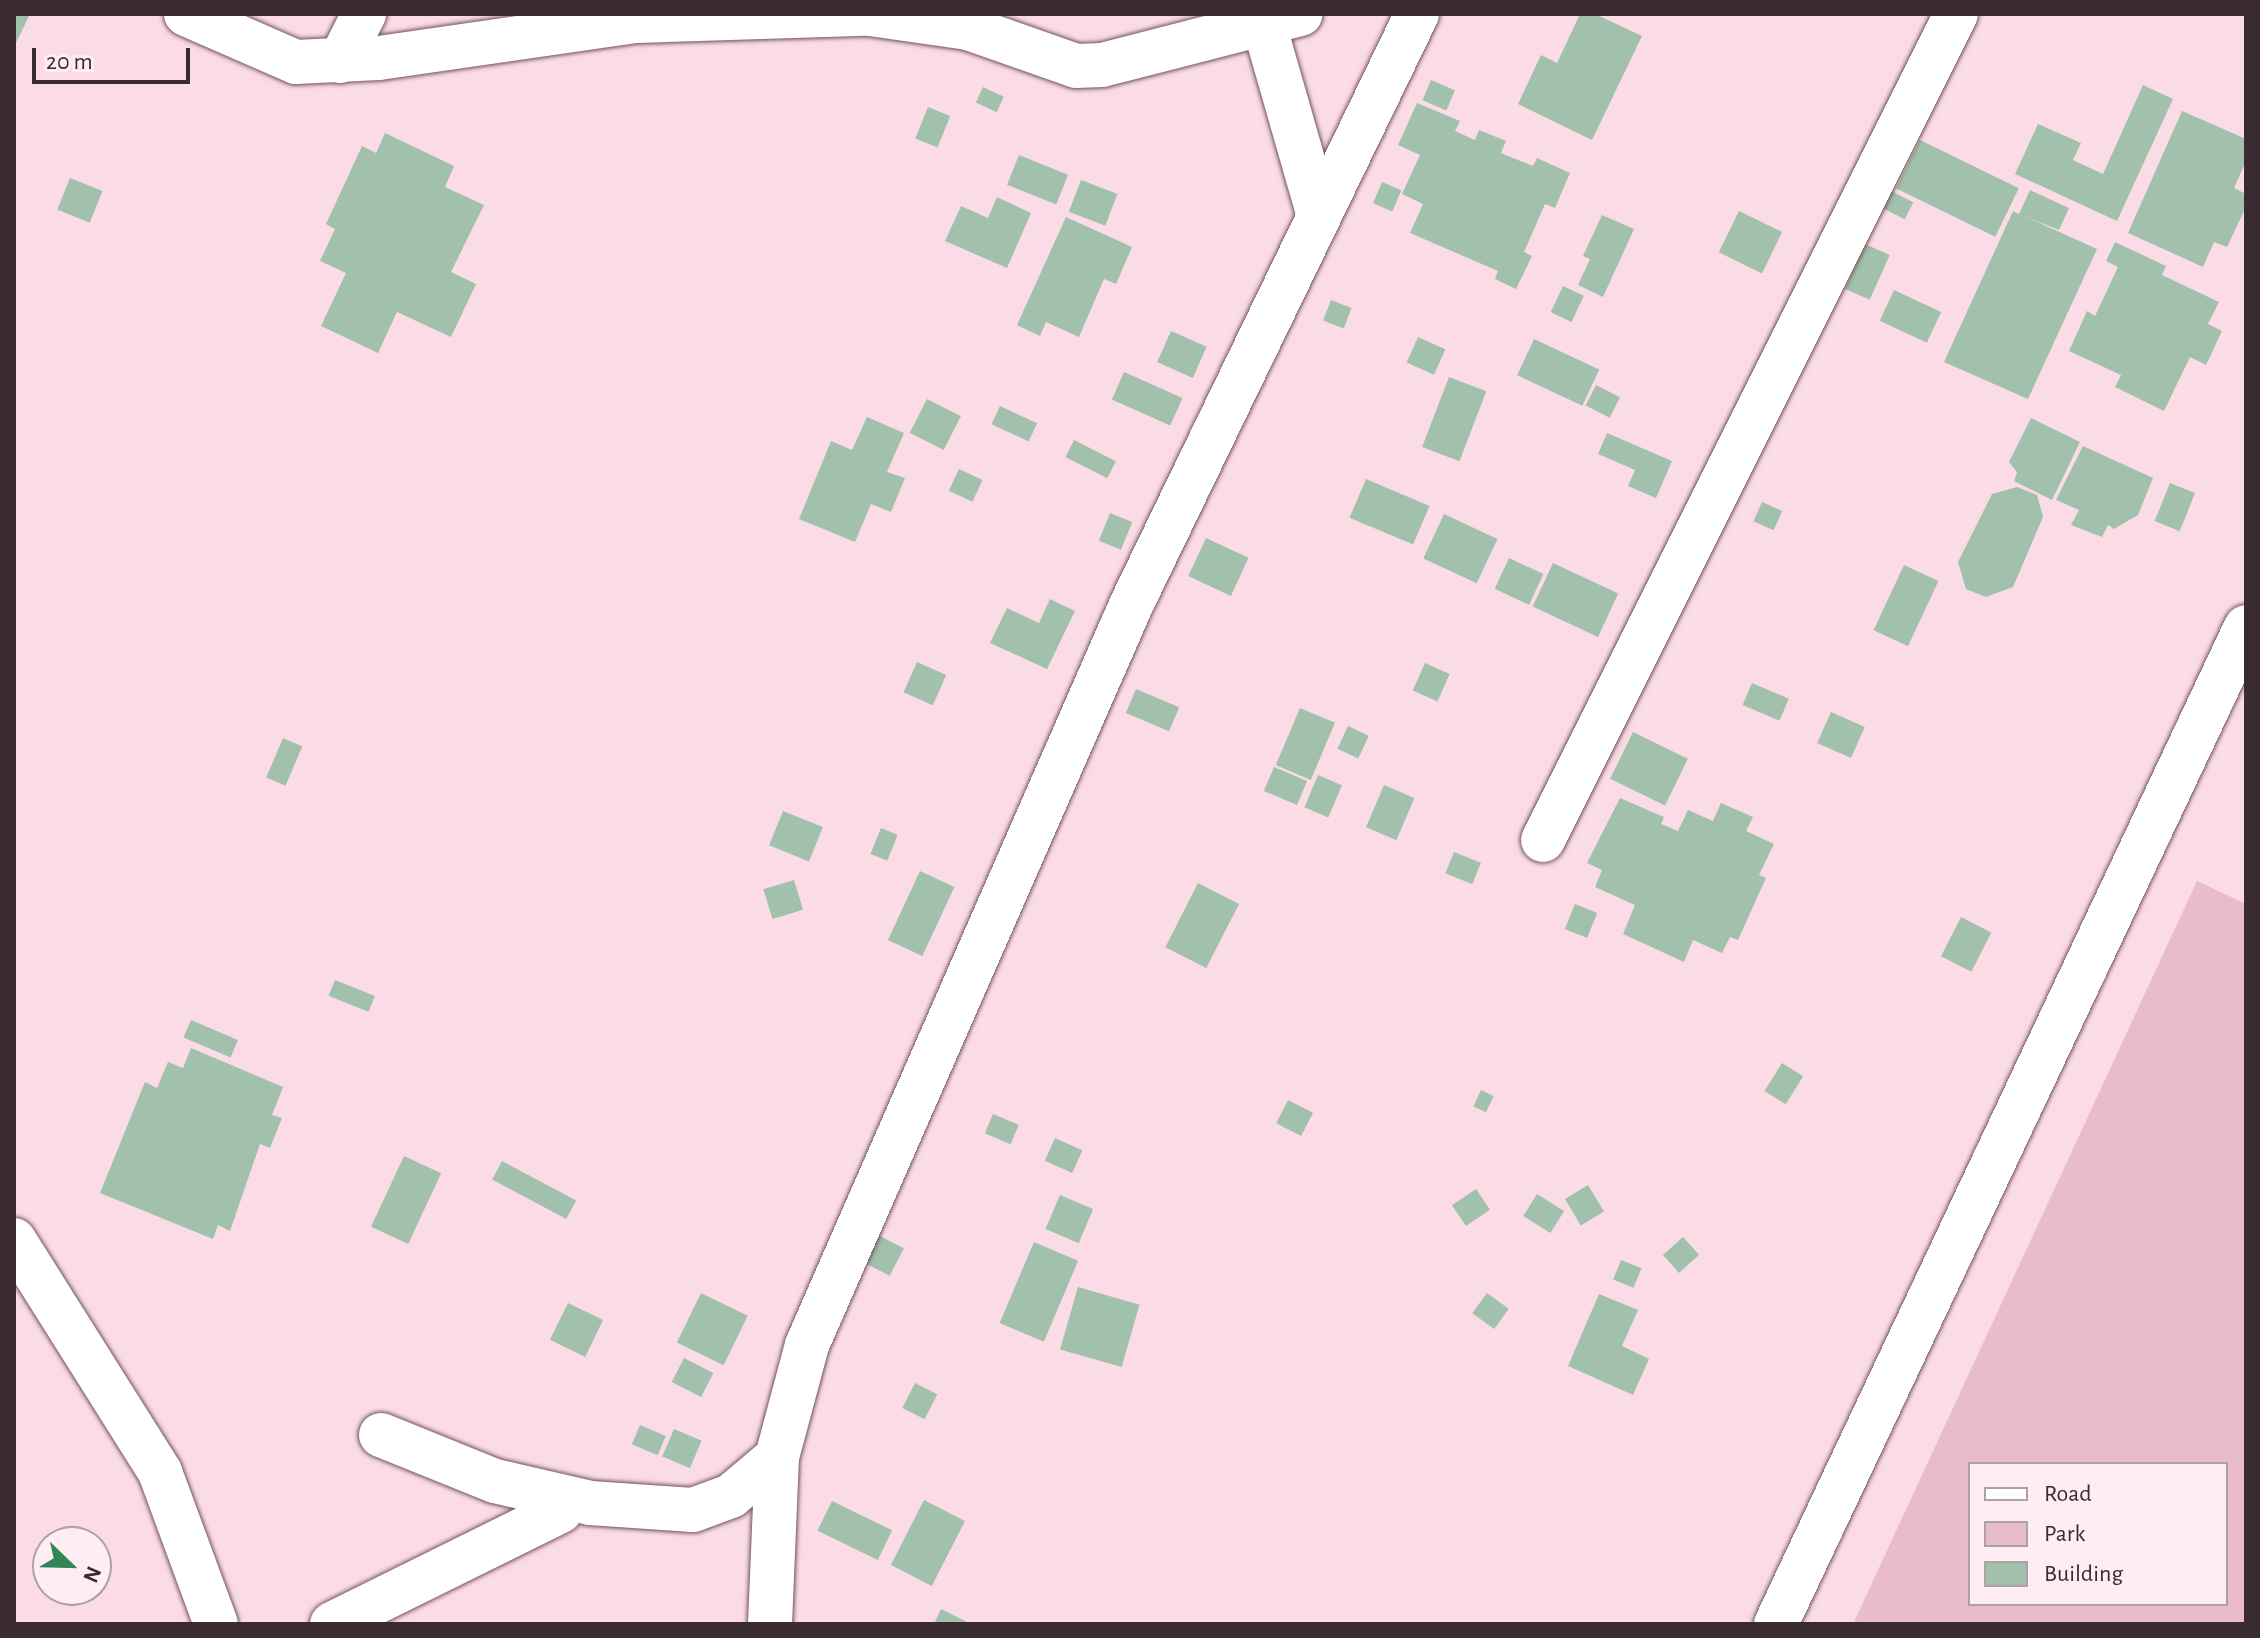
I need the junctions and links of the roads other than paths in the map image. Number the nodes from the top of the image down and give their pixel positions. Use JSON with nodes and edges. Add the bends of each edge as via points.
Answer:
{"nodes":[{"id":1,"x":186,"y":14,"type":"edge"},
{"id":2,"x":364,"y":14,"type":"edge"},
{"id":3,"x":868,"y":14,"type":"edge"},
{"id":4,"x":1417,"y":14,"type":"edge"},
{"id":5,"x":1956,"y":14,"type":"edge"},
{"id":6,"x":1276,"y":18,"type":"edge"},
{"id":7,"x":340,"y":61,"type":"junction"},
{"id":8,"x":1319,"y":216,"type":"junction"},
{"id":9,"x":2246,"y":627,"type":"edge"},
{"id":10,"x":1543,"y":840,"type":"dead end"},
{"id":11,"x":14,"y":1240,"type":"edge"},
{"id":12,"x":14,"y":1309,"type":"edge"},
{"id":13,"x":68,"y":1331,"type":"junction"},
{"id":14,"x":381,"y":1435,"type":"dead end"},
{"id":15,"x":777,"y":1457,"type":"junction"},
{"id":16,"x":561,"y":1511,"type":"dead end"},
{"id":17,"x":216,"y":1624,"type":"edge"},
{"id":18,"x":332,"y":1624,"type":"edge"},
{"id":19,"x":770,"y":1624,"type":"edge"},
{"id":20,"x":1776,"y":1624,"type":"edge"}],
"edges":[{"from":1,"to":7,"type":"street","via":[[296,62]]},
{"from":2,"to":7,"type":"street"},
{"from":3,"to":6,"type":"street","via":[[968,28],[1076,66],[1102,65]]},
{"from":3,"to":7,"type":"street","via":[[637,21]]},
{"from":4,"to":8,"type":"street"},
{"from":5,"to":10,"type":"street"},
{"from":6,"to":8,"type":"street"},
{"from":8,"to":15,"type":"street","via":[[1131,605],[807,1345]]},
{"from":9,"to":20,"type":"street"},
{"from":11,"to":13,"type":"street"},
{"from":12,"to":13,"type":"street"},
{"from":13,"to":17,"type":"street","via":[[160,1472]]},
{"from":14,"to":15,"type":"street","via":[[495,1481],[590,1503],[693,1510],[731,1496]]},
{"from":15,"to":19,"type":"street"},
{"from":16,"to":18,"type":"street"}]}
